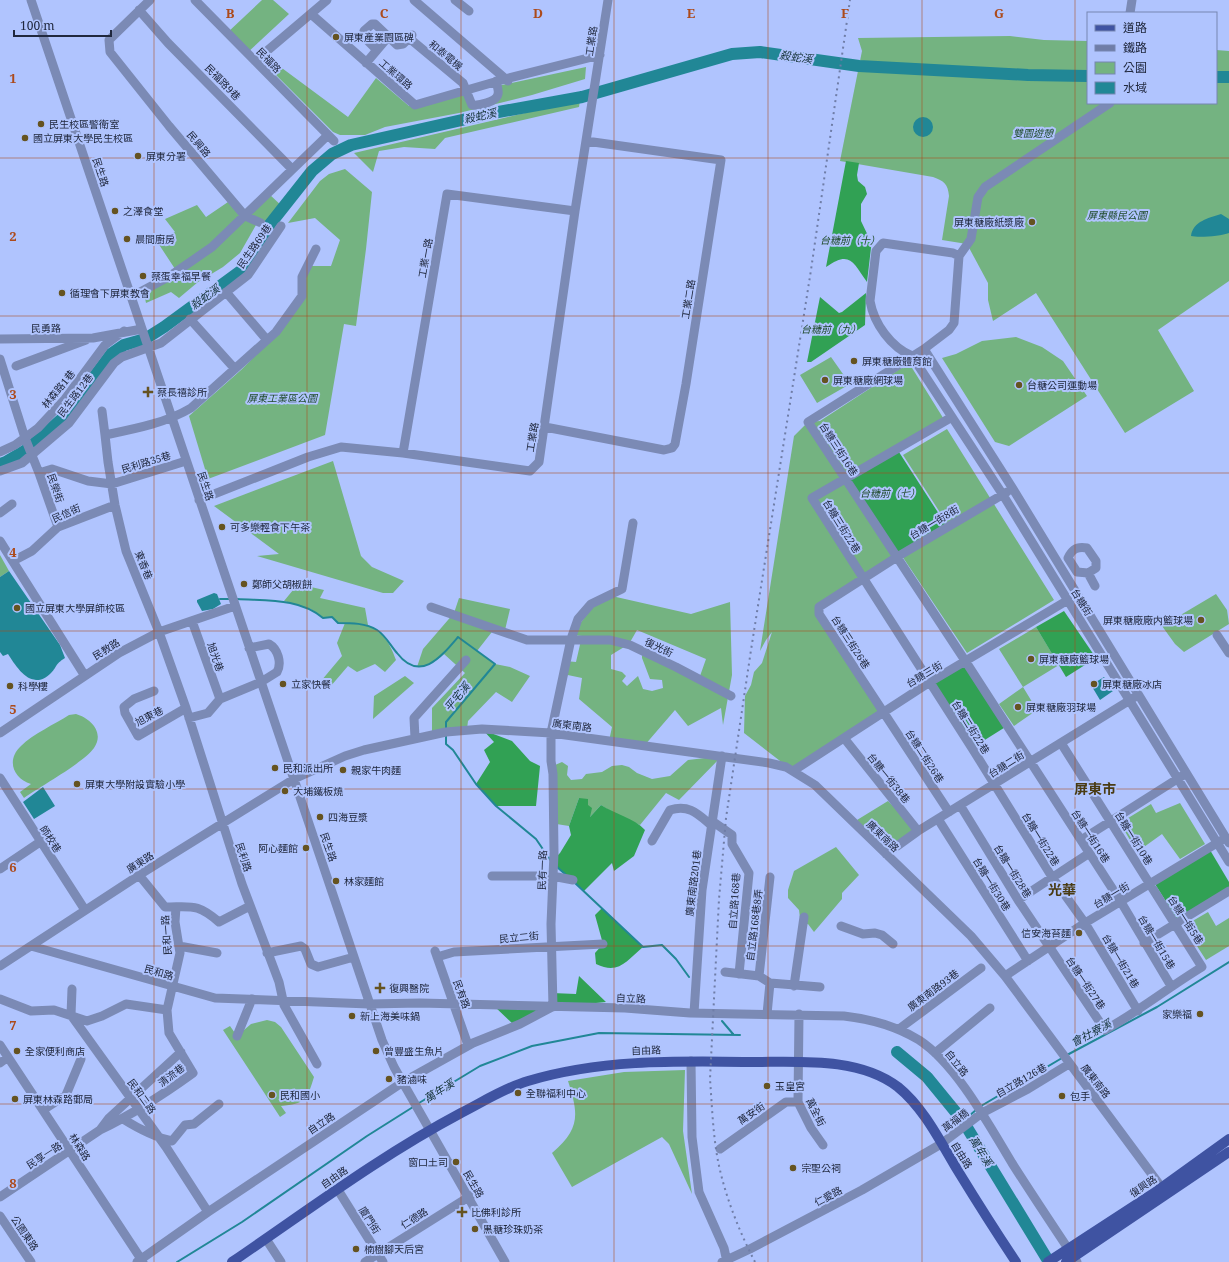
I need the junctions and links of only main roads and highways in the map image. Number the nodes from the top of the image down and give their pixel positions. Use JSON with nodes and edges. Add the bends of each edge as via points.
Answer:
{"nodes":[{"id":1,"x":1229,"y":1139,"type":"edge"},
{"id":2,"x":1229,"y":1152,"type":"edge"},
{"id":3,"x":1164,"y":1191,"type":"junction"},
{"id":4,"x":1071,"y":1257,"type":"edge"},
{"id":5,"x":232,"y":1262,"type":"edge"},
{"id":6,"x":1016,"y":1262,"type":"edge"},
{"id":7,"x":1048,"y":1262,"type":"edge"}],
"edges":[{"from":1,"to":3,"type":"main road","name":"復興路"},
{"from":2,"to":3,"type":"main road","name":"復興路"},
{"from":3,"to":4,"type":"main road","name":"復興路"},
{"from":4,"to":7,"type":"main road","name":"復興路"},
{"from":5,"to":6,"type":"main road","name":"自由路","via":[[430,1130],[506,1089],[532,1079],[622,1064],[691,1061],[798,1062],[855,1066],[887,1080],[911,1101]]}]}
